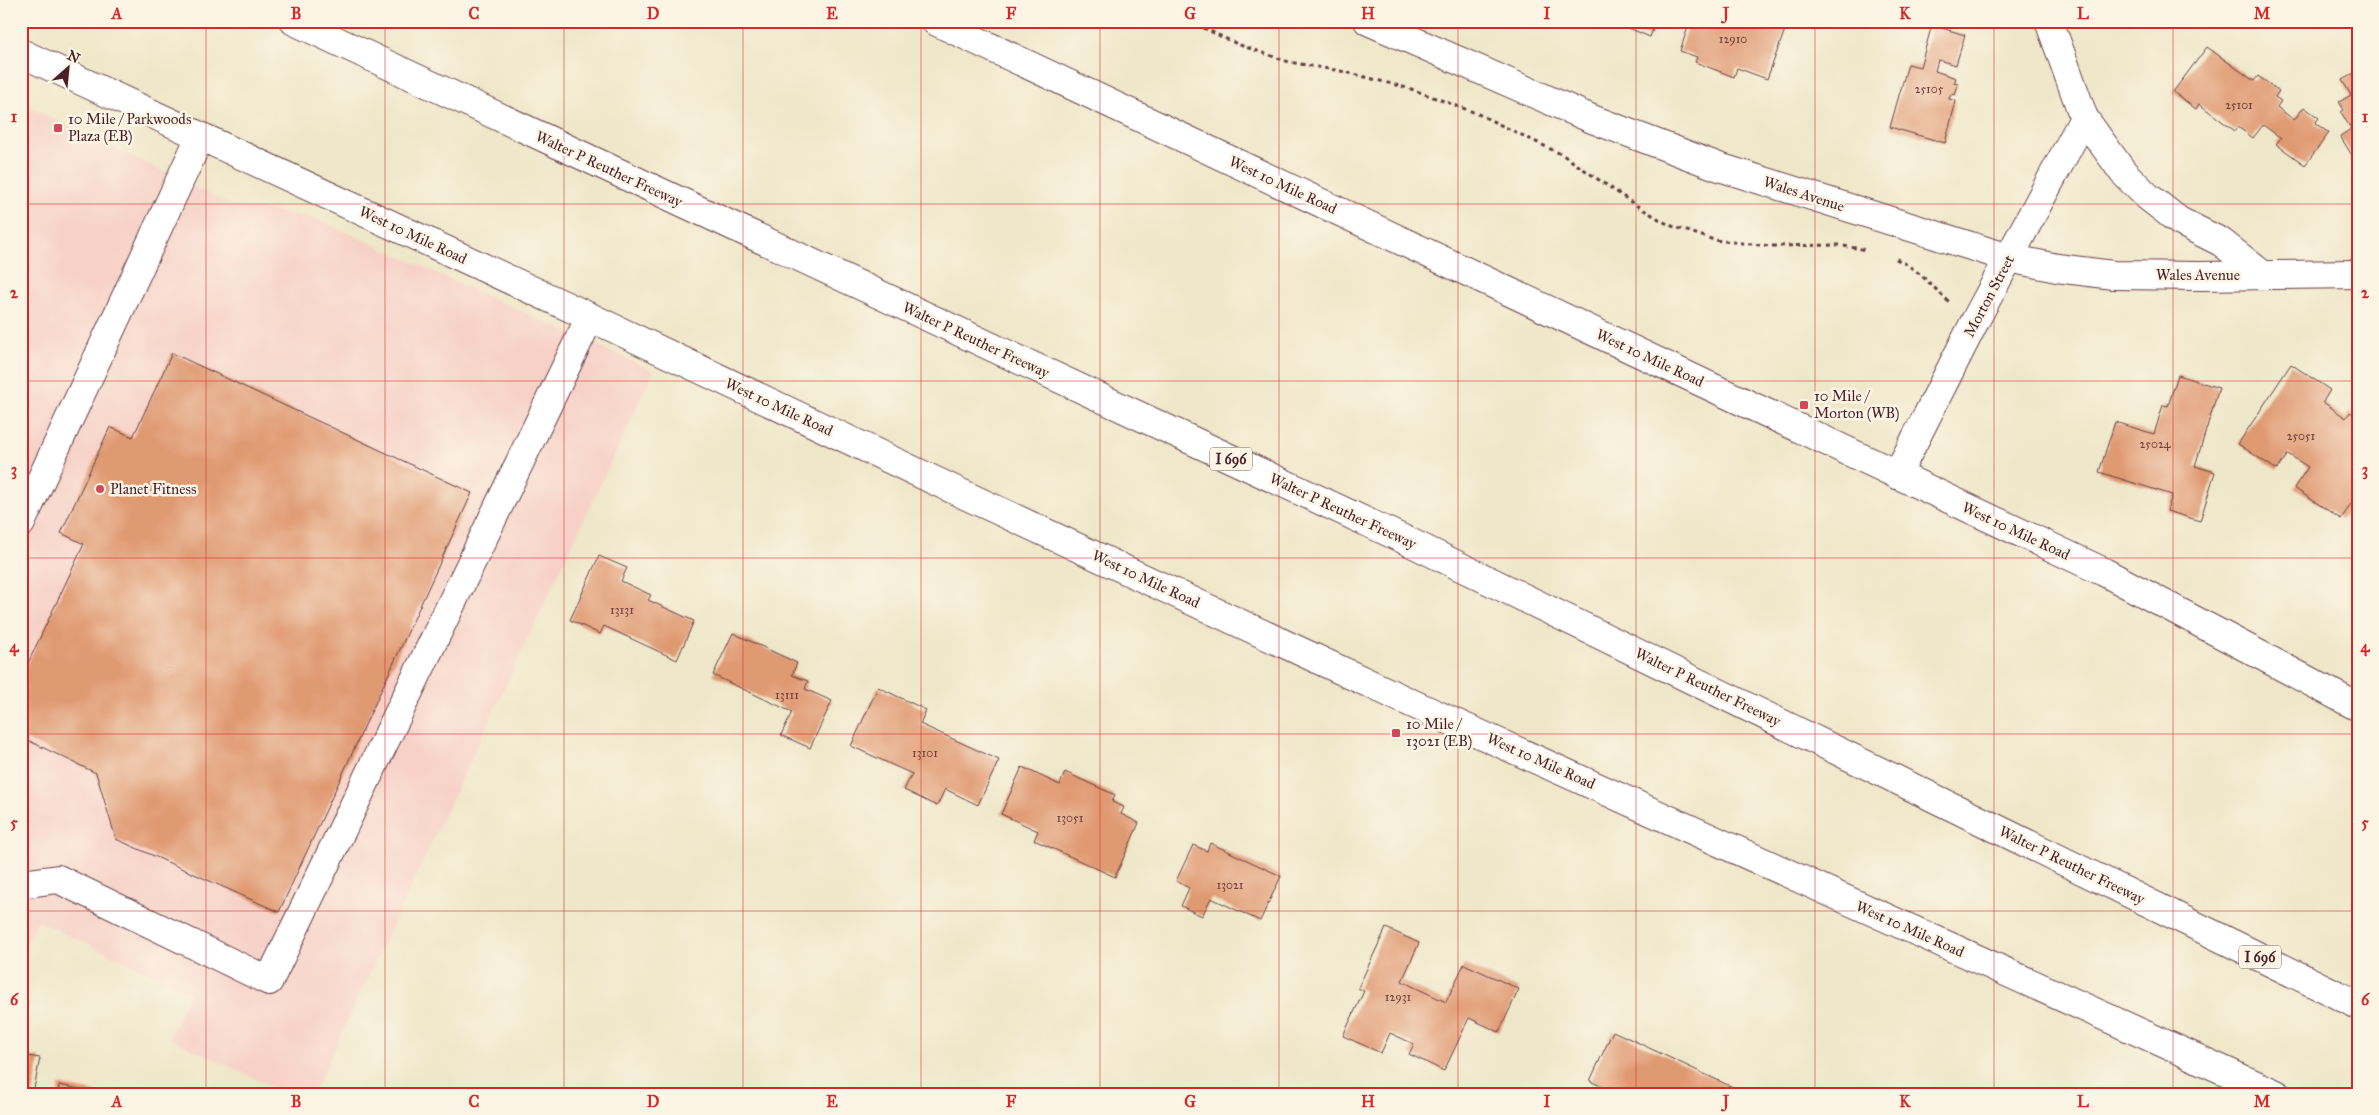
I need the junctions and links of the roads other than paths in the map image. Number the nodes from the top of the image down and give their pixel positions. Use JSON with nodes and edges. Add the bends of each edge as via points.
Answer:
{"nodes":[{"id":1,"x":294,"y":21,"type":"edge"},
{"id":2,"x":935,"y":21,"type":"edge"},
{"id":3,"x":1368,"y":21,"type":"edge"},
{"id":4,"x":2048,"y":21,"type":"edge"},
{"id":5,"x":21,"y":53,"type":"edge"},
{"id":6,"x":2084,"y":118,"type":"junction"},
{"id":7,"x":200,"y":137,"type":"junction"},
{"id":8,"x":2009,"y":258,"type":"junction"},
{"id":9,"x":2358,"y":274,"type":"edge"},
{"id":10,"x":2262,"y":275,"type":"junction"},
{"id":11,"x":590,"y":317,"type":"junction"},
{"id":12,"x":1898,"y":475,"type":"junction"},
{"id":13,"x":21,"y":523,"type":"edge"},
{"id":14,"x":2358,"y":707,"type":"edge"},
{"id":15,"x":21,"y":884,"type":"edge"},
{"id":16,"x":2358,"y":1005,"type":"edge"},
{"id":17,"x":2276,"y":1094,"type":"edge"}],
"edges":[{"from":1,"to":16,"type":"main road","name":"Walter P Reuther Freeway","number":"I 696","via":[[1418,546]]},
{"from":2,"to":12,"type":"main road","name":"West 10 Mile Road"},
{"from":3,"to":8,"type":"main road","name":"Wales Avenue","via":[[1592,119],[1719,167]]},
{"from":4,"to":6,"type":"main road"},
{"from":5,"to":7,"type":"main road","name":"West 10 Mile Road"},
{"from":6,"to":8,"type":"main road","name":"Morton Street"},
{"from":6,"to":10,"type":"main road","via":[[2123,172],[2147,196],[2179,221],[2221,242]]},
{"from":7,"to":11,"type":"main road","name":"West 10 Mile Road"},
{"from":7,"to":13,"type":"main road"},
{"from":8,"to":10,"type":"main road","name":"Wales Avenue","via":[[2057,268],[2112,274]]},
{"from":8,"to":12,"type":"main road","name":"Morton Street"},
{"from":9,"to":10,"type":"main road","name":"Wales Avenue"},
{"from":11,"to":15,"type":"main road","via":[[269,981],[58,879]]},
{"from":11,"to":17,"type":"main road","name":"West 10 Mile Road","via":[[1409,702]]},
{"from":12,"to":14,"type":"main road","name":"West 10 Mile Road","via":[[2104,572]]}]}
